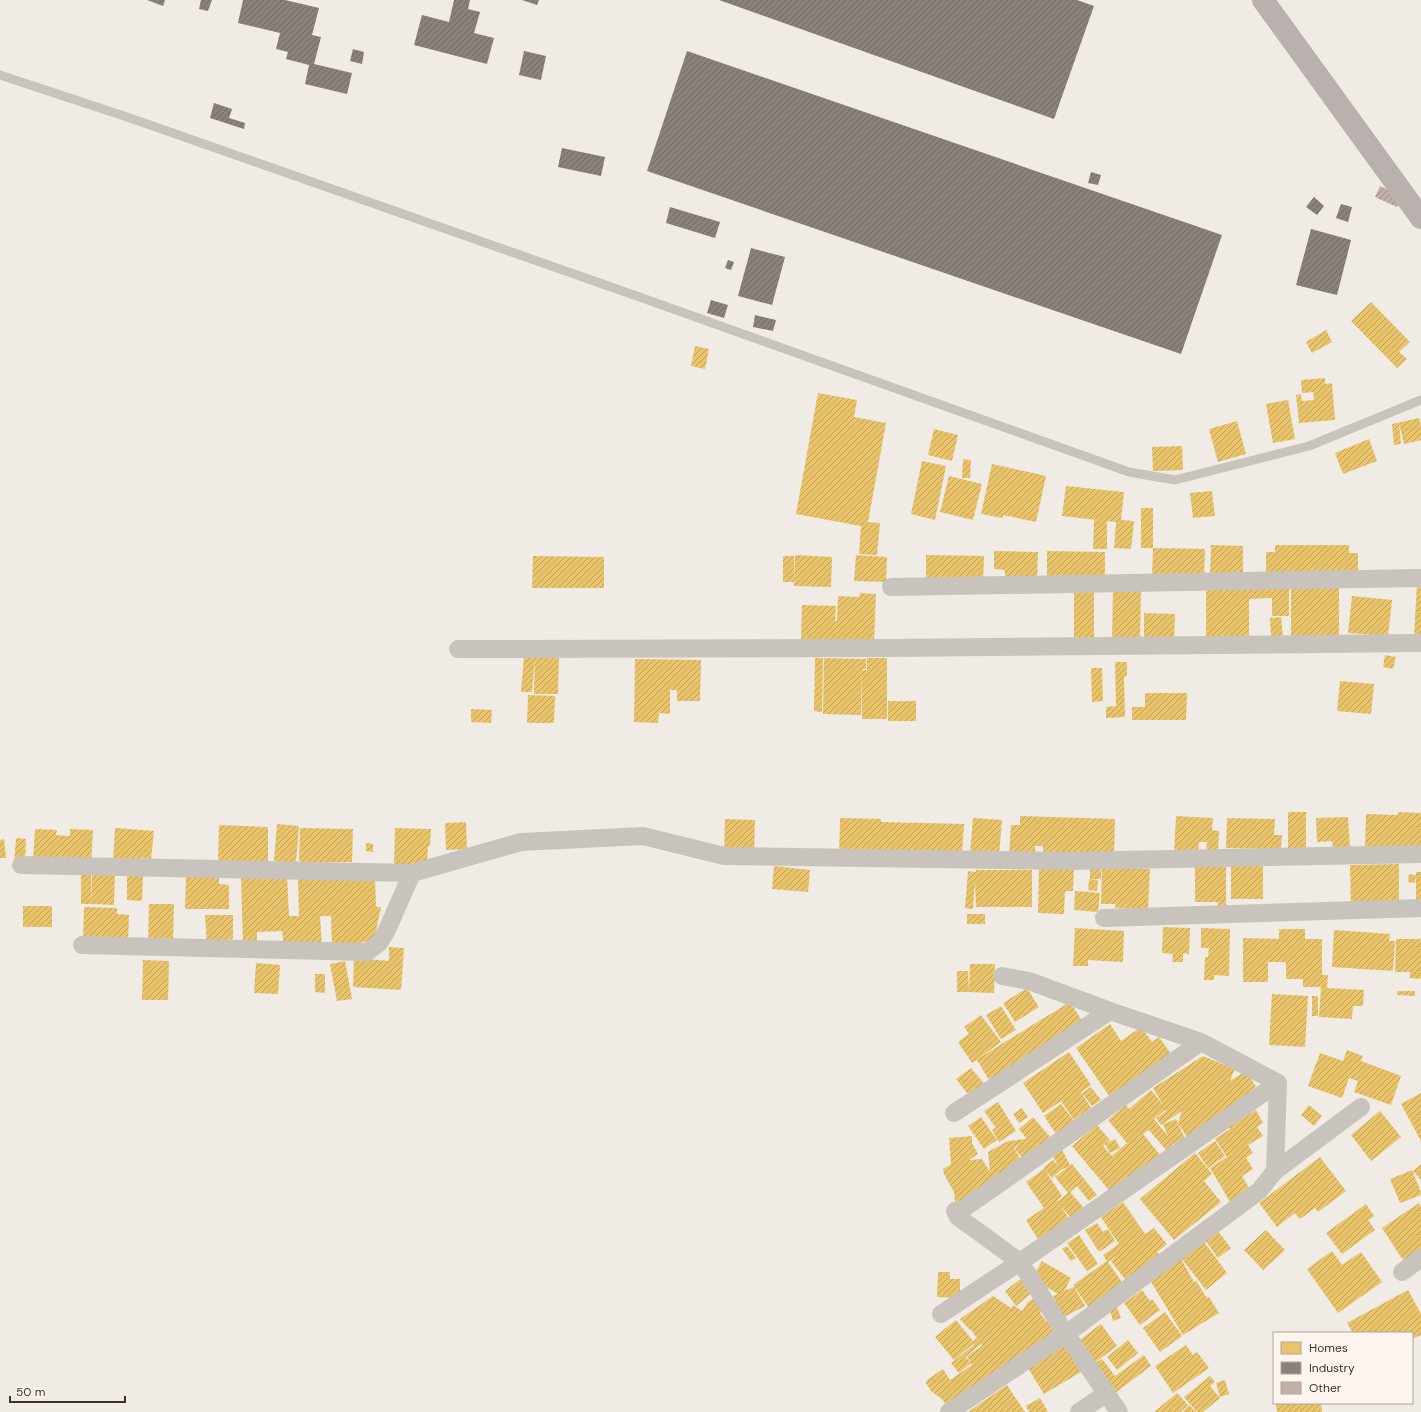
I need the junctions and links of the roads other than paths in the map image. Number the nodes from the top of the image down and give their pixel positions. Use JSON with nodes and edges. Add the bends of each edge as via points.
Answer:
{"nodes":[{"id":1,"x":1263,"y":0,"type":"edge"},
{"id":2,"x":0,"y":74,"type":"edge"},
{"id":3,"x":1421,"y":218,"type":"edge"},
{"id":4,"x":1421,"y":400,"type":"edge"},
{"id":5,"x":1421,"y":578,"type":"edge"},
{"id":6,"x":891,"y":587,"type":"dead end"},
{"id":7,"x":1421,"y":643,"type":"edge"},
{"id":8,"x":458,"y":649,"type":"dead end"},
{"id":9,"x":1421,"y":854,"type":"edge"},
{"id":10,"x":21,"y":865,"type":"dead end"},
{"id":11,"x":412,"y":873,"type":"junction"},
{"id":12,"x":1421,"y":908,"type":"edge"},
{"id":13,"x":1104,"y":918,"type":"dead end"},
{"id":14,"x":82,"y":945,"type":"dead end"},
{"id":15,"x":1002,"y":976,"type":"dead end"},
{"id":16,"x":1110,"y":1011,"type":"junction"},
{"id":17,"x":1201,"y":1042,"type":"junction"},
{"id":18,"x":1278,"y":1083,"type":"junction"},
{"id":19,"x":1361,"y":1107,"type":"dead end"},
{"id":20,"x":954,"y":1113,"type":"dead end"},
{"id":21,"x":1275,"y":1171,"type":"junction"},
{"id":22,"x":1421,"y":1258,"type":"edge"},
{"id":23,"x":1020,"y":1262,"type":"junction"},
{"id":24,"x":1402,"y":1272,"type":"dead end"},
{"id":25,"x":941,"y":1314,"type":"dead end"},
{"id":26,"x":1066,"y":1334,"type":"junction"},
{"id":27,"x":1107,"y":1393,"type":"junction"},
{"id":28,"x":949,"y":1412,"type":"edge"},
{"id":29,"x":1079,"y":1412,"type":"edge"},
{"id":30,"x":1120,"y":1412,"type":"edge"}],
"edges":[{"from":1,"to":3,"type":"main road"},
{"from":2,"to":4,"type":"lane","via":[[1129,472],[1175,480],[1309,446]]},
{"from":5,"to":6,"type":"street"},
{"from":7,"to":8,"type":"street"},
{"from":9,"to":11,"type":"street","via":[[1073,861],[724,856],[643,836],[521,842]]},
{"from":10,"to":11,"type":"street"},
{"from":11,"to":14,"type":"street","via":[[380,943],[368,952]]},
{"from":12,"to":13,"type":"street"},
{"from":15,"to":16,"type":"street","via":[[1029,981]]},
{"from":16,"to":17,"type":"street"},
{"from":16,"to":20,"type":"street"},
{"from":17,"to":18,"type":"street"},
{"from":17,"to":23,"type":"street","via":[[963,1209],[955,1211],[958,1217]]},
{"from":18,"to":21,"type":"street"},
{"from":18,"to":23,"type":"street"},
{"from":19,"to":21,"type":"street"},
{"from":21,"to":26,"type":"street","via":[[1259,1191]]},
{"from":22,"to":24,"type":"street"},
{"from":23,"to":25,"type":"street"},
{"from":23,"to":26,"type":"street"},
{"from":26,"to":27,"type":"street"},
{"from":26,"to":28,"type":"street"},
{"from":27,"to":29,"type":"street"},
{"from":27,"to":30,"type":"street"}]}
